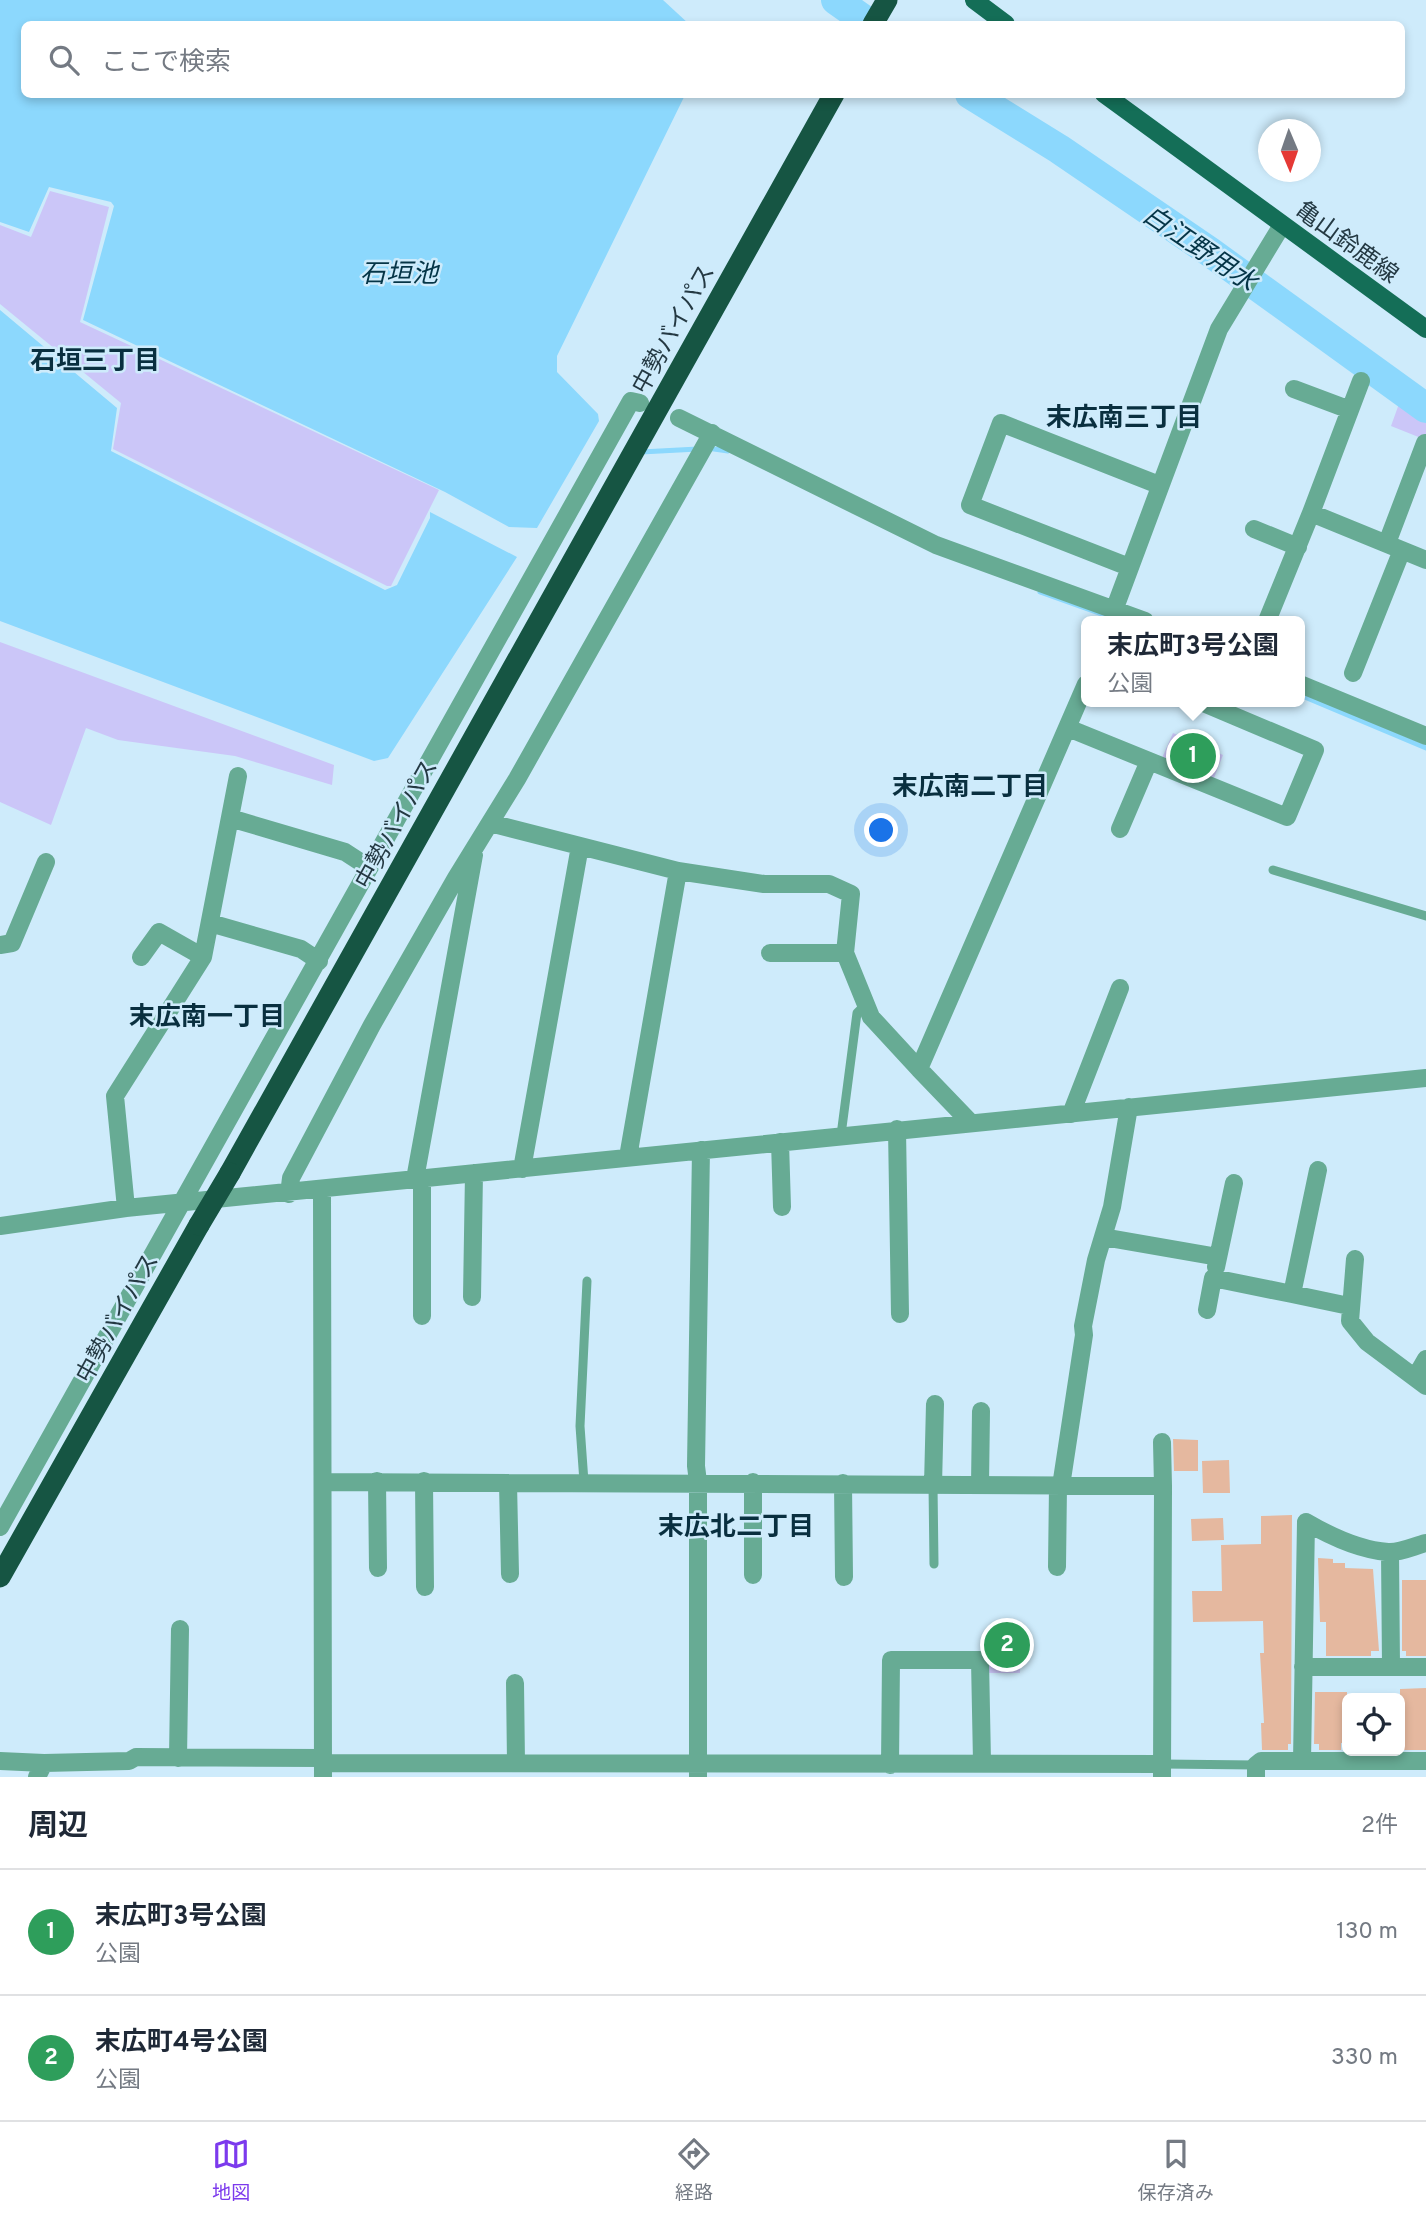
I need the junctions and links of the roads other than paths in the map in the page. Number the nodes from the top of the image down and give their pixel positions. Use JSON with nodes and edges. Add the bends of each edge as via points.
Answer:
{"nodes":[{"id":1,"x":887,"y":0,"type":"edge"},
{"id":2,"x":974,"y":0,"type":"edge"},
{"id":3,"x":875,"y":21,"type":"edge"},
{"id":4,"x":1002,"y":21,"type":"edge"},
{"id":5,"x":832,"y":98,"type":"edge"},
{"id":6,"x":1109,"y":98,"type":"edge"},
{"id":7,"x":1282,"y":225,"type":"junction"},
{"id":8,"x":1426,"y":329,"type":"edge"},
{"id":9,"x":1361,"y":381,"type":"dead end"},
{"id":10,"x":1294,"y":389,"type":"dead end"},
{"id":11,"x":640,"y":403,"type":"dead end"},
{"id":12,"x":1350,"y":410,"type":"junction"},
{"id":13,"x":679,"y":418,"type":"dead end"},
{"id":14,"x":712,"y":433,"type":"junction"},
{"id":15,"x":1425,"y":443,"type":"edge"},
{"id":16,"x":1159,"y":485,"type":"junction"},
{"id":17,"x":1311,"y":513,"type":"junction"},
{"id":18,"x":1254,"y":529,"type":"dead end"},
{"id":19,"x":1298,"y":547,"type":"junction"},
{"id":20,"x":1394,"y":547,"type":"junction"},
{"id":21,"x":1426,"y":560,"type":"edge"},
{"id":22,"x":1129,"y":567,"type":"junction"},
{"id":23,"x":1112,"y":615,"type":"edge"},
{"id":24,"x":1269,"y":616,"type":"edge"},
{"id":25,"x":1353,"y":673,"type":"dead end"},
{"id":26,"x":1305,"y":686,"type":"edge"},
{"id":27,"x":1081,"y":696,"type":"edge"},
{"id":28,"x":1213,"y":707,"type":"edge"},
{"id":29,"x":1068,"y":728,"type":"junction"},
{"id":30,"x":1426,"y":736,"type":"edge"},
{"id":31,"x":1149,"y":761,"type":"junction"},
{"id":32,"x":238,"y":776,"type":"dead end"},
{"id":33,"x":230,"y":818,"type":"junction"},
{"id":34,"x":490,"y":823,"type":"junction"},
{"id":35,"x":1120,"y":829,"type":"dead end"},
{"id":36,"x":476,"y":845,"type":"junction"},
{"id":37,"x":580,"y":846,"type":"junction"},
{"id":38,"x":46,"y":862,"type":"dead end"},
{"id":39,"x":368,"y":867,"type":"junction"},
{"id":40,"x":1273,"y":870,"type":"dead end"},
{"id":41,"x":678,"y":871,"type":"junction"},
{"id":42,"x":1426,"y":916,"type":"edge"},
{"id":43,"x":211,"y":923,"type":"junction"},
{"id":44,"x":0,"y":945,"type":"edge"},
{"id":45,"x":770,"y":953,"type":"dead end"},
{"id":46,"x":845,"y":953,"type":"junction"},
{"id":47,"x":141,"y":957,"type":"dead end"},
{"id":48,"x":203,"y":957,"type":"junction"},
{"id":49,"x":319,"y":961,"type":"junction"},
{"id":50,"x":1120,"y":988,"type":"dead end"},
{"id":51,"x":866,"y":1004,"type":"junction"},
{"id":52,"x":919,"y":1069,"type":"junction"},
{"id":53,"x":1426,"y":1078,"type":"edge"},
{"id":54,"x":1129,"y":1107,"type":"junction"},
{"id":55,"x":1072,"y":1114,"type":"junction"},
{"id":56,"x":969,"y":1121,"type":"junction"},
{"id":57,"x":897,"y":1129,"type":"junction"},
{"id":58,"x":841,"y":1135,"type":"junction"},
{"id":59,"x":780,"y":1142,"type":"junction"},
{"id":60,"x":701,"y":1150,"type":"junction"},
{"id":61,"x":628,"y":1157,"type":"junction"},
{"id":62,"x":522,"y":1169,"type":"junction"},
{"id":63,"x":1318,"y":1170,"type":"dead end"},
{"id":64,"x":474,"y":1173,"type":"junction"},
{"id":65,"x":418,"y":1179,"type":"junction"},
{"id":66,"x":1234,"y":1183,"type":"dead end"},
{"id":67,"x":322,"y":1190,"type":"junction"},
{"id":68,"x":289,"y":1194,"type":"junction"},
{"id":69,"x":183,"y":1203,"type":"junction"},
{"id":70,"x":782,"y":1207,"type":"dead end"},
{"id":71,"x":126,"y":1208,"type":"junction"},
{"id":72,"x":0,"y":1226,"type":"edge"},
{"id":73,"x":1103,"y":1237,"type":"junction"},
{"id":74,"x":1218,"y":1256,"type":"junction"},
{"id":75,"x":1355,"y":1259,"type":"dead end"},
{"id":76,"x":1213,"y":1278,"type":"junction"},
{"id":77,"x":587,"y":1281,"type":"dead end"},
{"id":78,"x":1292,"y":1294,"type":"junction"},
{"id":79,"x":472,"y":1297,"type":"dead end"},
{"id":80,"x":1349,"y":1306,"type":"junction"},
{"id":81,"x":1207,"y":1310,"type":"dead end"},
{"id":82,"x":900,"y":1314,"type":"dead end"},
{"id":83,"x":422,"y":1315,"type":"dead end"},
{"id":84,"x":1426,"y":1359,"type":"edge"},
{"id":85,"x":1421,"y":1382,"type":"edge"},
{"id":86,"x":935,"y":1405,"type":"dead end"},
{"id":87,"x":981,"y":1411,"type":"dead end"},
{"id":88,"x":1162,"y":1442,"type":"dead end"},
{"id":89,"x":377,"y":1481,"type":"junction"},
{"id":90,"x":424,"y":1481,"type":"junction"},
{"id":91,"x":323,"y":1482,"type":"junction"},
{"id":92,"x":584,"y":1482,"type":"junction"},
{"id":93,"x":698,"y":1482,"type":"junction"},
{"id":94,"x":753,"y":1482,"type":"junction"},
{"id":95,"x":508,"y":1483,"type":"junction"},
{"id":96,"x":843,"y":1483,"type":"junction"},
{"id":97,"x":933,"y":1485,"type":"junction"},
{"id":98,"x":980,"y":1485,"type":"junction"},
{"id":99,"x":1059,"y":1486,"type":"junction"},
{"id":100,"x":1163,"y":1486,"type":"junction"},
{"id":101,"x":0,"y":1527,"type":"edge"},
{"id":102,"x":1426,"y":1544,"type":"edge"},
{"id":103,"x":1390,"y":1552,"type":"junction"},
{"id":104,"x":934,"y":1564,"type":"dead end"},
{"id":105,"x":1057,"y":1567,"type":"dead end"},
{"id":106,"x":378,"y":1568,"type":"dead end"},
{"id":107,"x":510,"y":1573,"type":"dead end"},
{"id":108,"x":753,"y":1574,"type":"dead end"},
{"id":109,"x":0,"y":1577,"type":"edge"},
{"id":110,"x":844,"y":1577,"type":"dead end"},
{"id":111,"x":425,"y":1587,"type":"dead end"},
{"id":112,"x":180,"y":1629,"type":"dead end"},
{"id":113,"x":1304,"y":1667,"type":"junction"},
{"id":114,"x":1391,"y":1667,"type":"junction"},
{"id":115,"x":1426,"y":1667,"type":"edge"},
{"id":116,"x":515,"y":1683,"type":"dead end"},
{"id":117,"x":178,"y":1758,"type":"junction"},
{"id":118,"x":0,"y":1761,"type":"edge"},
{"id":119,"x":1302,"y":1761,"type":"junction"},
{"id":120,"x":1426,"y":1761,"type":"edge"},
{"id":121,"x":516,"y":1763,"type":"junction"},
{"id":122,"x":323,"y":1766,"type":"edge"},
{"id":123,"x":980,"y":1768,"type":"edge"},
{"id":124,"x":894,"y":1769,"type":"edge"},
{"id":125,"x":1399,"y":1769,"type":"edge"},
{"id":126,"x":40,"y":1770,"type":"edge"},
{"id":127,"x":697,"y":1770,"type":"edge"},
{"id":128,"x":743,"y":1771,"type":"edge"},
{"id":129,"x":817,"y":1771,"type":"edge"},
{"id":130,"x":1162,"y":1771,"type":"edge"},
{"id":131,"x":1256,"y":1771,"type":"edge"}],
"edges":[{"from":1,"to":3,"type":"highway"},
{"from":2,"to":4,"type":"main road"},
{"from":5,"to":109,"type":"highway","name":"中勢バイパス","bridge":true},
{"from":6,"to":7,"type":"main road","name":"亀山鈴鹿線"},
{"from":7,"to":8,"type":"main road","name":"亀山鈴鹿線"},
{"from":7,"to":16,"type":"street","via":[[1219,329]]},
{"from":9,"to":12,"type":"street"},
{"from":10,"to":12,"type":"street"},
{"from":11,"to":39,"type":"street","via":[[631,401]]},
{"from":12,"to":17,"type":"street"},
{"from":13,"to":14,"type":"street"},
{"from":14,"to":23,"type":"street","via":[[936,545]]},
{"from":14,"to":34,"type":"street"},
{"from":15,"to":20,"type":"street"},
{"from":16,"to":22,"type":"street"},
{"from":16,"to":22,"type":"street","via":[[1001,423],[970,505]]},
{"from":17,"to":19,"type":"street"},
{"from":17,"to":20,"type":"street"},
{"from":18,"to":19,"type":"street"},
{"from":19,"to":24,"type":"street"},
{"from":20,"to":21,"type":"street"},
{"from":20,"to":25,"type":"street"},
{"from":22,"to":23,"type":"street"},
{"from":26,"to":30,"type":"street"},
{"from":27,"to":29,"type":"street"},
{"from":28,"to":31,"type":"street","via":[[1315,750],[1287,817]]},
{"from":29,"to":31,"type":"street"},
{"from":29,"to":52,"type":"street"},
{"from":31,"to":35,"type":"street"},
{"from":32,"to":33,"type":"street"},
{"from":33,"to":39,"type":"street","via":[[345,852]]},
{"from":33,"to":43,"type":"street"},
{"from":34,"to":36,"type":"street"},
{"from":34,"to":37,"type":"street"},
{"from":36,"to":65,"type":"street"},
{"from":36,"to":68,"type":"street","via":[[372,1025],[291,1178]]},
{"from":37,"to":41,"type":"street"},
{"from":37,"to":62,"type":"street"},
{"from":38,"to":44,"type":"street","via":[[20,930],[12,943]]},
{"from":39,"to":49,"type":"street"},
{"from":40,"to":42,"type":"lane"},
{"from":41,"to":46,"type":"street","via":[[764,884],[829,884],[851,894]]},
{"from":41,"to":61,"type":"street"},
{"from":43,"to":48,"type":"street"},
{"from":43,"to":49,"type":"street","via":[[301,949]]},
{"from":45,"to":46,"type":"street"},
{"from":46,"to":51,"type":"street"},
{"from":47,"to":48,"type":"street","via":[[159,932]]},
{"from":48,"to":71,"type":"street","via":[[115,1096]]},
{"from":49,"to":69,"type":"street"},
{"from":50,"to":55,"type":"street"},
{"from":51,"to":52,"type":"street","via":[[871,1017]]},
{"from":51,"to":58,"type":"lane","via":[[857,1013]]},
{"from":52,"to":56,"type":"street"},
{"from":53,"to":54,"type":"street"},
{"from":54,"to":55,"type":"street"},
{"from":54,"to":73,"type":"street"},
{"from":55,"to":56,"type":"street"},
{"from":56,"to":57,"type":"street"},
{"from":57,"to":58,"type":"street"},
{"from":57,"to":82,"type":"street"},
{"from":58,"to":59,"type":"street"},
{"from":59,"to":60,"type":"street"},
{"from":59,"to":70,"type":"street"},
{"from":60,"to":61,"type":"street"},
{"from":60,"to":93,"type":"street"},
{"from":61,"to":62,"type":"street"},
{"from":62,"to":64,"type":"street"},
{"from":63,"to":78,"type":"street"},
{"from":64,"to":65,"type":"street"},
{"from":64,"to":79,"type":"street"},
{"from":65,"to":67,"type":"street"},
{"from":65,"to":83,"type":"street"},
{"from":66,"to":74,"type":"street"},
{"from":67,"to":68,"type":"street"},
{"from":67,"to":91,"type":"street"},
{"from":68,"to":69,"type":"street"},
{"from":69,"to":71,"type":"street"},
{"from":69,"to":101,"type":"street"},
{"from":71,"to":72,"type":"street"},
{"from":73,"to":74,"type":"street"},
{"from":73,"to":99,"type":"street","via":[[1083,1326]]},
{"from":74,"to":76,"type":"street"},
{"from":75,"to":80,"type":"street"},
{"from":76,"to":78,"type":"street"},
{"from":76,"to":81,"type":"street"},
{"from":77,"to":92,"type":"lane","via":[[580,1426]]},
{"from":78,"to":80,"type":"street"},
{"from":80,"to":85,"type":"street","via":[[1350,1321],[1367,1342]]},
{"from":84,"to":85,"type":"street"},
{"from":86,"to":97,"type":"street"},
{"from":87,"to":98,"type":"street"},
{"from":88,"to":100,"type":"street"},
{"from":89,"to":90,"type":"street"},
{"from":89,"to":91,"type":"street"},
{"from":89,"to":106,"type":"street"},
{"from":90,"to":95,"type":"street"},
{"from":90,"to":111,"type":"street"},
{"from":91,"to":122,"type":"street"},
{"from":92,"to":93,"type":"street"},
{"from":92,"to":95,"type":"street"},
{"from":93,"to":94,"type":"street"},
{"from":93,"to":127,"type":"street"},
{"from":94,"to":96,"type":"street"},
{"from":94,"to":108,"type":"street"},
{"from":95,"to":107,"type":"street"},
{"from":96,"to":97,"type":"street"},
{"from":96,"to":110,"type":"street"},
{"from":97,"to":98,"type":"street"},
{"from":97,"to":104,"type":"lane"},
{"from":98,"to":99,"type":"street"},
{"from":99,"to":100,"type":"street"},
{"from":99,"to":105,"type":"street"},
{"from":100,"to":130,"type":"street"},
{"from":102,"to":103,"type":"street"},
{"from":103,"to":113,"type":"street","via":[[1330,1536],[1306,1522]]},
{"from":103,"to":114,"type":"street"},
{"from":112,"to":117,"type":"street"},
{"from":113,"to":114,"type":"street"},
{"from":113,"to":119,"type":"street"},
{"from":114,"to":115,"type":"street"},
{"from":116,"to":121,"type":"street"},
{"from":117,"to":122,"type":"street"},
{"from":117,"to":126,"type":"street"},
{"from":118,"to":126,"type":"street"},
{"from":119,"to":125,"type":"street"},
{"from":119,"to":131,"type":"street","via":[[1261,1761]]},
{"from":120,"to":125,"type":"street"},
{"from":121,"to":122,"type":"street"},
{"from":121,"to":127,"type":"street"},
{"from":123,"to":124,"type":"street"},
{"from":123,"to":124,"type":"street","via":[[979,1660],[891,1660]]},
{"from":123,"to":130,"type":"street"},
{"from":124,"to":129,"type":"street"},
{"from":127,"to":128,"type":"street"},
{"from":128,"to":129,"type":"street"},
{"from":130,"to":131,"type":"lane"}]}
